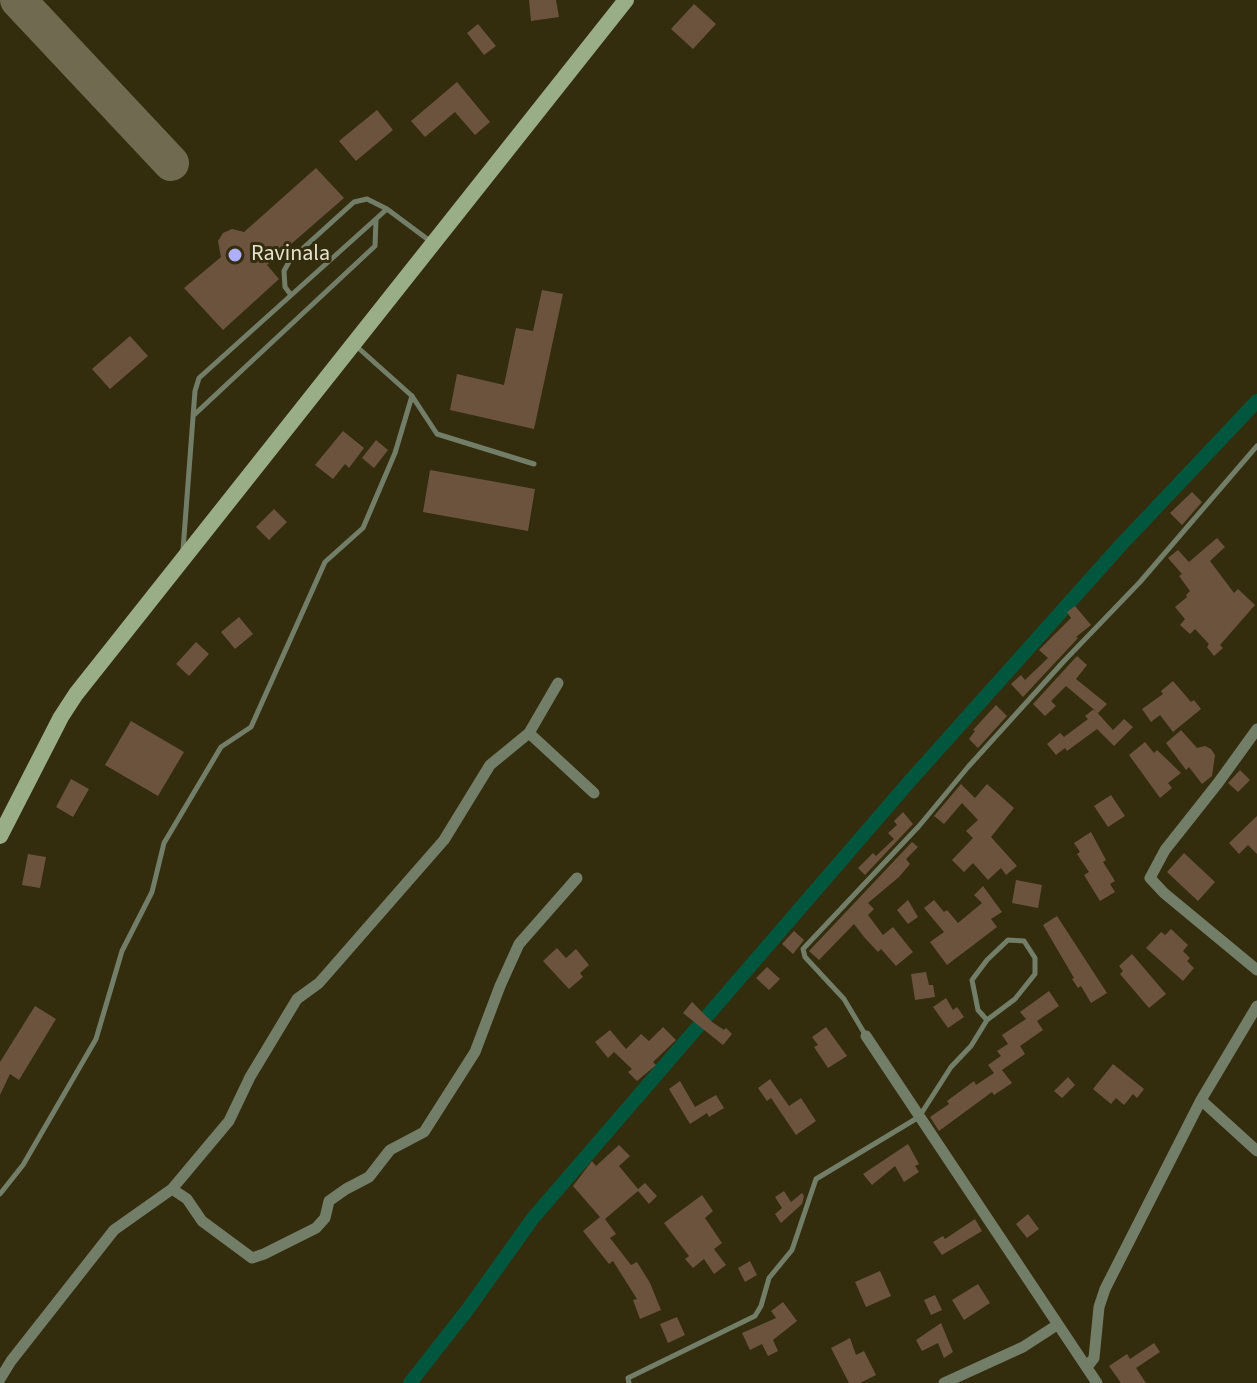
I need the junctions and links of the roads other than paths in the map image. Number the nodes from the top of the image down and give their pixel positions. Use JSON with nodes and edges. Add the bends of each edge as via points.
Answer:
{"nodes":[{"id":1,"x":626,"y":0,"type":"edge"},
{"id":2,"x":387,"y":209,"type":"junction"},
{"id":3,"x":377,"y":219,"type":"junction"},
{"id":4,"x":434,"y":244,"type":"junction"},
{"id":5,"x":291,"y":295,"type":"junction"},
{"id":6,"x":354,"y":344,"type":"junction"},
{"id":7,"x":412,"y":396,"type":"junction"},
{"id":8,"x":194,"y":415,"type":"junction"},
{"id":9,"x":1257,"y":446,"type":"edge"},
{"id":10,"x":534,"y":464,"type":"dead end"},
{"id":11,"x":182,"y":563,"type":"junction"},
{"id":12,"x":558,"y":683,"type":"dead end"},
{"id":13,"x":1257,"y":729,"type":"edge"},
{"id":14,"x":529,"y":733,"type":"junction"},
{"id":15,"x":594,"y":793,"type":"dead end"},
{"id":16,"x":0,"y":836,"type":"edge"},
{"id":17,"x":577,"y":878,"type":"dead end"},
{"id":18,"x":1257,"y":970,"type":"edge"},
{"id":19,"x":1257,"y":1006,"type":"edge"},
{"id":20,"x":987,"y":1020,"type":"junction"},
{"id":21,"x":866,"y":1036,"type":"joint"},
{"id":22,"x":1201,"y":1100,"type":"junction"},
{"id":23,"x":919,"y":1117,"type":"junction"},
{"id":24,"x":1257,"y":1151,"type":"edge"},
{"id":25,"x":172,"y":1189,"type":"junction"},
{"id":26,"x":0,"y":1194,"type":"edge"},
{"id":27,"x":1057,"y":1325,"type":"junction"},
{"id":28,"x":1087,"y":1367,"type":"junction"},
{"id":29,"x":0,"y":1379,"type":"edge"},
{"id":30,"x":629,"y":1383,"type":"edge"},
{"id":31,"x":944,"y":1383,"type":"edge"},
{"id":32,"x":1097,"y":1383,"type":"edge"}],
"edges":[{"from":1,"to":4,"type":"main road"},
{"from":2,"to":3,"type":"lane"},
{"from":2,"to":4,"type":"lane"},
{"from":2,"to":5,"type":"lane","via":[[367,199],[354,202],[290,260],[284,271]]},
{"from":3,"to":5,"type":"lane"},
{"from":3,"to":8,"type":"lane","via":[[375,246]]},
{"from":4,"to":6,"type":"main road"},
{"from":5,"to":8,"type":"lane","via":[[199,378]]},
{"from":6,"to":7,"type":"lane"},
{"from":6,"to":11,"type":"main road"},
{"from":7,"to":10,"type":"lane","via":[[437,434]]},
{"from":7,"to":26,"type":"lane","via":[[363,528],[325,562],[251,727],[221,747],[164,843],[152,892],[122,951],[96,1039],[23,1165]]},
{"from":8,"to":11,"type":"lane"},
{"from":9,"to":21,"type":"lane","via":[[1140,582],[803,949]]},
{"from":11,"to":16,"type":"main road","via":[[76,694]]},
{"from":12,"to":14,"type":"street"},
{"from":13,"to":18,"type":"street","via":[[1165,850],[1150,878]]},
{"from":14,"to":15,"type":"street"},
{"from":14,"to":25,"type":"street","via":[[490,765],[444,840],[319,983],[297,999],[229,1121]]},
{"from":17,"to":25,"type":"street","via":[[519,944],[475,1052],[424,1132],[390,1150],[369,1177],[329,1201],[316,1228],[252,1258],[202,1221],[187,1199]]},
{"from":19,"to":22,"type":"street"},
{"from":20,"to":20,"type":"lane","via":[[1015,999],[1035,974],[1035,958],[1024,941],[1008,940],[972,980],[978,1010]]},
{"from":20,"to":23,"type":"lane"},
{"from":21,"to":23,"type":"street"},
{"from":22,"to":24,"type":"street"},
{"from":22,"to":28,"type":"street","via":[[1105,1289],[1094,1358]]},
{"from":23,"to":27,"type":"street"},
{"from":23,"to":30,"type":"lane","via":[[816,1179],[792,1250],[769,1278],[755,1316],[628,1378]]},
{"from":25,"to":29,"type":"street","via":[[114,1230]]},
{"from":27,"to":28,"type":"street"},
{"from":27,"to":31,"type":"street","via":[[1023,1347]]},
{"from":28,"to":32,"type":"street"}]}
